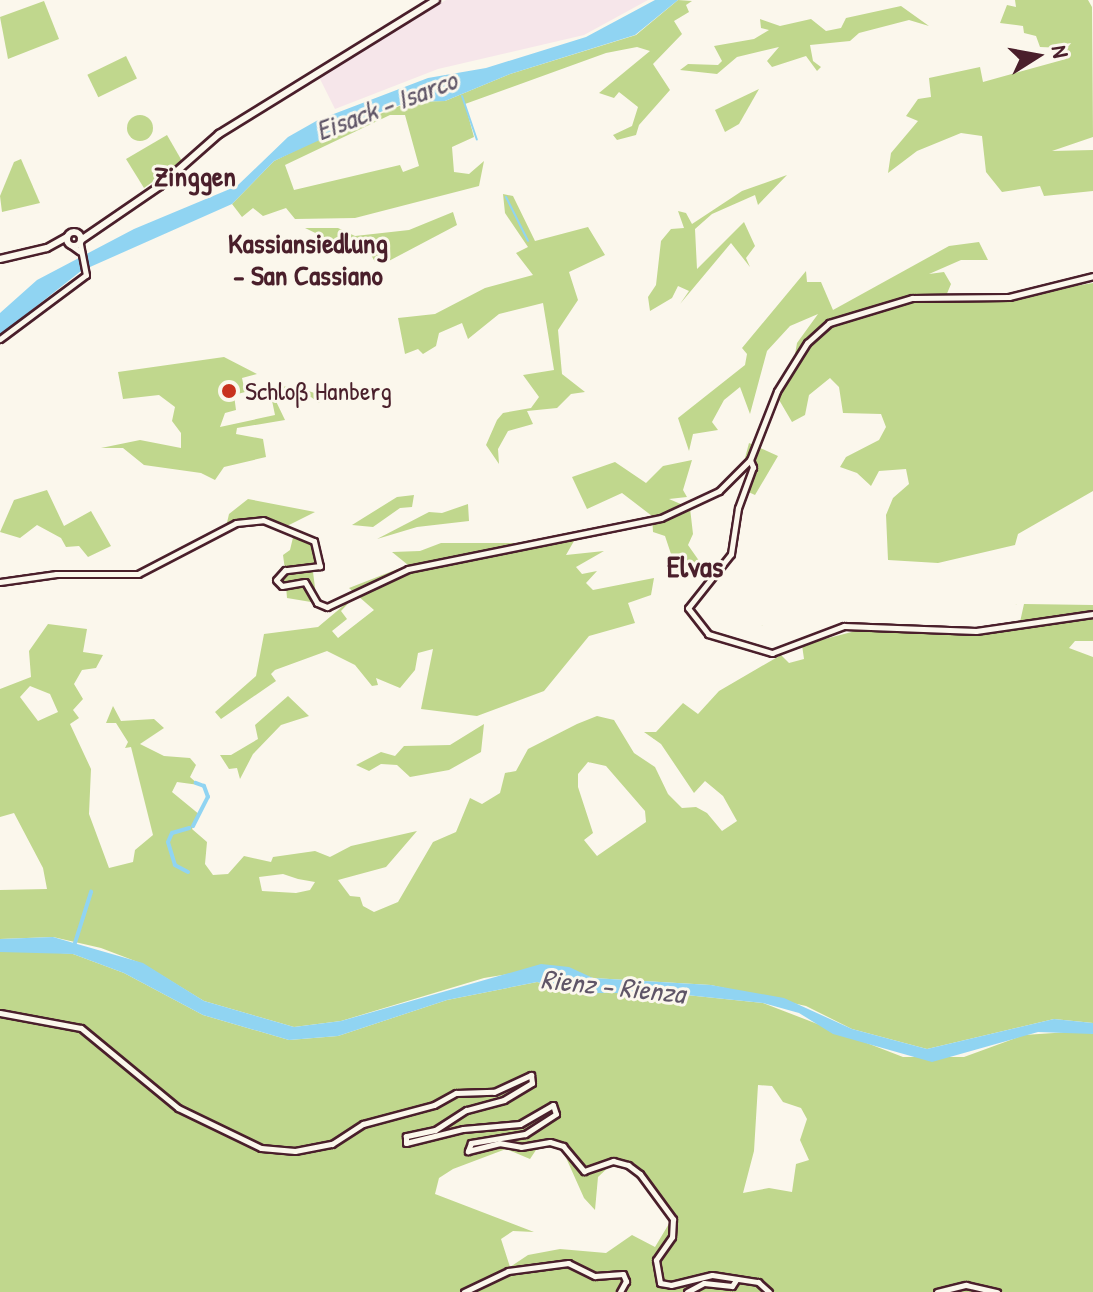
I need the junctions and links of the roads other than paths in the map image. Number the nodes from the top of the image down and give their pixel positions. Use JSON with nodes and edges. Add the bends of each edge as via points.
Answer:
{"nodes":[{"id":1,"x":436,"y":0,"type":"edge"},
{"id":2,"x":77,"y":245,"type":"junction"},
{"id":3,"x":47,"y":248,"type":"junction"},
{"id":4,"x":0,"y":259,"type":"edge"},
{"id":5,"x":1093,"y":276,"type":"edge"},
{"id":6,"x":0,"y":339,"type":"edge"},
{"id":7,"x":750,"y":460,"type":"junction"},
{"id":8,"x":0,"y":582,"type":"edge"},
{"id":9,"x":1093,"y":614,"type":"edge"},
{"id":10,"x":0,"y":1013,"type":"edge"},
{"id":11,"x":736,"y":1280,"type":"junction"},
{"id":12,"x":464,"y":1292,"type":"edge"},
{"id":13,"x":620,"y":1292,"type":"edge"},
{"id":14,"x":687,"y":1292,"type":"edge"},
{"id":15,"x":769,"y":1292,"type":"edge"},
{"id":16,"x":937,"y":1292,"type":"edge"},
{"id":17,"x":997,"y":1292,"type":"edge"}],
"edges":[{"from":1,"to":2,"type":"main road","via":[[219,134],[160,186]]},
{"from":2,"to":3,"type":"main road"},
{"from":2,"to":3,"type":"main road","via":[[67,237]]},
{"from":2,"to":6,"type":"street","via":[[87,272]]},
{"from":3,"to":4,"type":"main road"},
{"from":5,"to":7,"type":"street","via":[[1003,298],[912,298],[829,323],[807,343],[777,391]]},
{"from":7,"to":8,"type":"street","via":[[719,491],[683,511],[424,565],[327,607],[317,603],[305,582],[279,585],[280,572],[313,571],[322,558],[305,533],[263,520],[236,523],[147,571]]},
{"from":7,"to":9,"type":"street","via":[[753,467],[738,508],[731,554],[688,608],[708,634],[772,653],[844,626],[976,631]]},
{"from":10,"to":11,"type":"street","via":[[77,1026],[178,1108],[261,1148],[295,1151],[327,1145],[363,1124],[434,1105],[456,1093],[494,1092],[531,1075],[532,1083],[504,1100],[466,1110],[435,1130],[406,1136],[406,1143],[480,1126],[520,1124],[553,1105],[556,1114],[525,1134],[471,1143],[468,1151],[499,1143],[521,1147],[550,1142],[563,1146],[584,1171],[613,1161],[628,1165],[673,1219],[672,1237],[656,1260],[660,1283],[704,1275]]},
{"from":11,"to":14,"type":"street","via":[[732,1286],[704,1283]]},
{"from":11,"to":15,"type":"street","via":[[758,1282]]},
{"from":12,"to":13,"type":"street","via":[[508,1271],[568,1263],[595,1276],[623,1274],[626,1281]]},
{"from":16,"to":17,"type":"street","via":[[966,1285]]}]}
